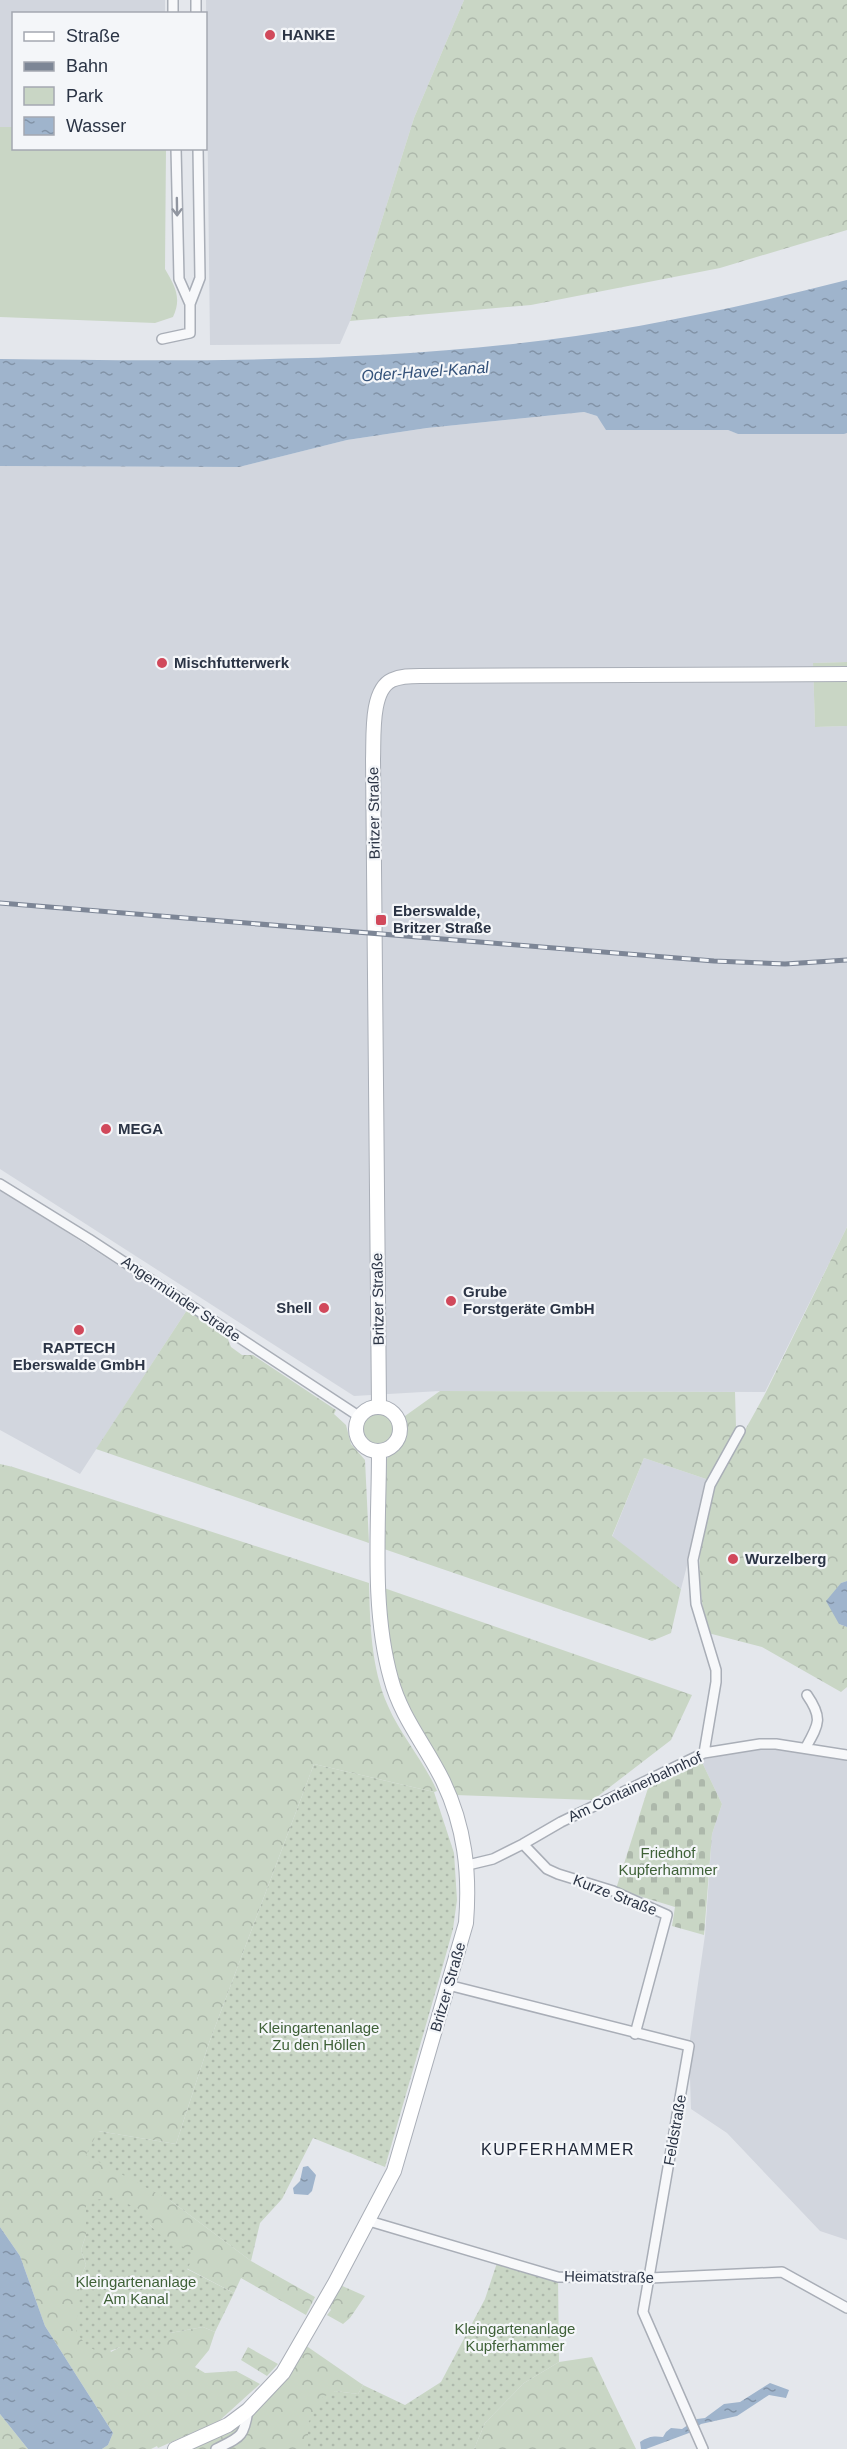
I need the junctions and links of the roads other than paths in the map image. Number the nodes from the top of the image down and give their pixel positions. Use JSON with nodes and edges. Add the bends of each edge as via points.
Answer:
{"nodes":[{"id":1,"x":176,"y":150,"type":"edge"},
{"id":2,"x":198,"y":150,"type":"edge"},
{"id":3,"x":200,"y":278,"type":"junction"},
{"id":4,"x":179,"y":279,"type":"junction"},
{"id":5,"x":190,"y":304,"type":"junction"},
{"id":6,"x":162,"y":339,"type":"dead end"},
{"id":7,"x":847,"y":674,"type":"edge"},
{"id":8,"x":0,"y":1185,"type":"edge"},
{"id":9,"x":379,"y":1407,"type":"junction"},
{"id":10,"x":360,"y":1417,"type":"junction"},
{"id":11,"x":740,"y":1431,"type":"dead end"},
{"id":12,"x":379,"y":1452,"type":"junction"},
{"id":13,"x":807,"y":1695,"type":"dead end"},
{"id":14,"x":806,"y":1748,"type":"junction"},
{"id":15,"x":704,"y":1753,"type":"junction"},
{"id":16,"x":847,"y":1755,"type":"edge"},
{"id":17,"x":523,"y":1844,"type":"junction"},
{"id":18,"x":468,"y":1865,"type":"junction"},
{"id":19,"x":448,"y":1985,"type":"junction"},
{"id":20,"x":635,"y":2034,"type":"junction"},
{"id":21,"x":369,"y":2221,"type":"junction"},
{"id":22,"x":650,"y":2278,"type":"junction"},
{"id":23,"x":847,"y":2308,"type":"edge"},
{"id":24,"x":248,"y":2410,"type":"junction"},
{"id":25,"x":703,"y":2448,"type":"edge"},
{"id":26,"x":175,"y":2449,"type":"edge"},
{"id":27,"x":216,"y":2449,"type":"edge"}],
"edges":[{"from":1,"to":4,"type":"street","one_way":true},
{"from":2,"to":3,"type":"street"},
{"from":3,"to":4,"type":"street","via":[[186,282]]},
{"from":3,"to":5,"type":"street"},
{"from":4,"to":5,"type":"street"},
{"from":5,"to":6,"type":"street","via":[[190,333]]},
{"from":7,"to":9,"type":"main road","name":"Britzer Straße","via":[[405,676],[390,680],[382,689],[376,700],[373,759]]},
{"from":8,"to":10,"type":"street","name":"Angermünder Straße"},
{"from":9,"to":10,"type":"main road","via":[[368,1409]]},
{"from":9,"to":12,"type":"main road","via":[[392,1412],[400,1428],[395,1444]]},
{"from":10,"to":12,"type":"main road","via":[[356,1430],[360,1443]]},
{"from":11,"to":15,"type":"street","via":[[710,1485],[693,1560],[696,1604],[716,1670]]},
{"from":12,"to":18,"type":"main road","name":"Britzer Straße","via":[[379,1593],[385,1655],[398,1701],[450,1797]]},
{"from":13,"to":14,"type":"street","via":[[816,1708],[819,1724]]},
{"from":14,"to":15,"type":"street","name":"Am Containerbahnhof","via":[[760,1744]]},
{"from":14,"to":16,"type":"street","name":"Am Containerbahnhof"},
{"from":15,"to":17,"type":"street","name":"Am Containerbahnhof"},
{"from":17,"to":18,"type":"street","name":"Am Containerbahnhof","via":[[493,1859]]},
{"from":17,"to":20,"type":"street","name":"Kurze Straße","via":[[547,1869],[613,1891],[667,1915]]},
{"from":18,"to":19,"type":"main road","name":"Britzer Straße","via":[[466,1923]]},
{"from":19,"to":20,"type":"street","name":"Feldstraße"},
{"from":19,"to":21,"type":"main road","name":"Britzer Straße","via":[[394,2171]]},
{"from":20,"to":22,"type":"street","name":"Feldstraße","via":[[689,2046]]},
{"from":21,"to":22,"type":"street","name":"Heimatstraße","via":[[558,2277]]},
{"from":21,"to":24,"type":"main road","name":"Britzer Straße","via":[[283,2373]]},
{"from":22,"to":23,"type":"street","name":"Heimatstraße","via":[[782,2272]]},
{"from":22,"to":25,"type":"street","name":"Feldstraße","via":[[643,2313]]},
{"from":24,"to":26,"type":"main road","name":"Britzer Straße","via":[[228,2425]]},
{"from":24,"to":27,"type":"street","via":[[241,2437]]}]}
